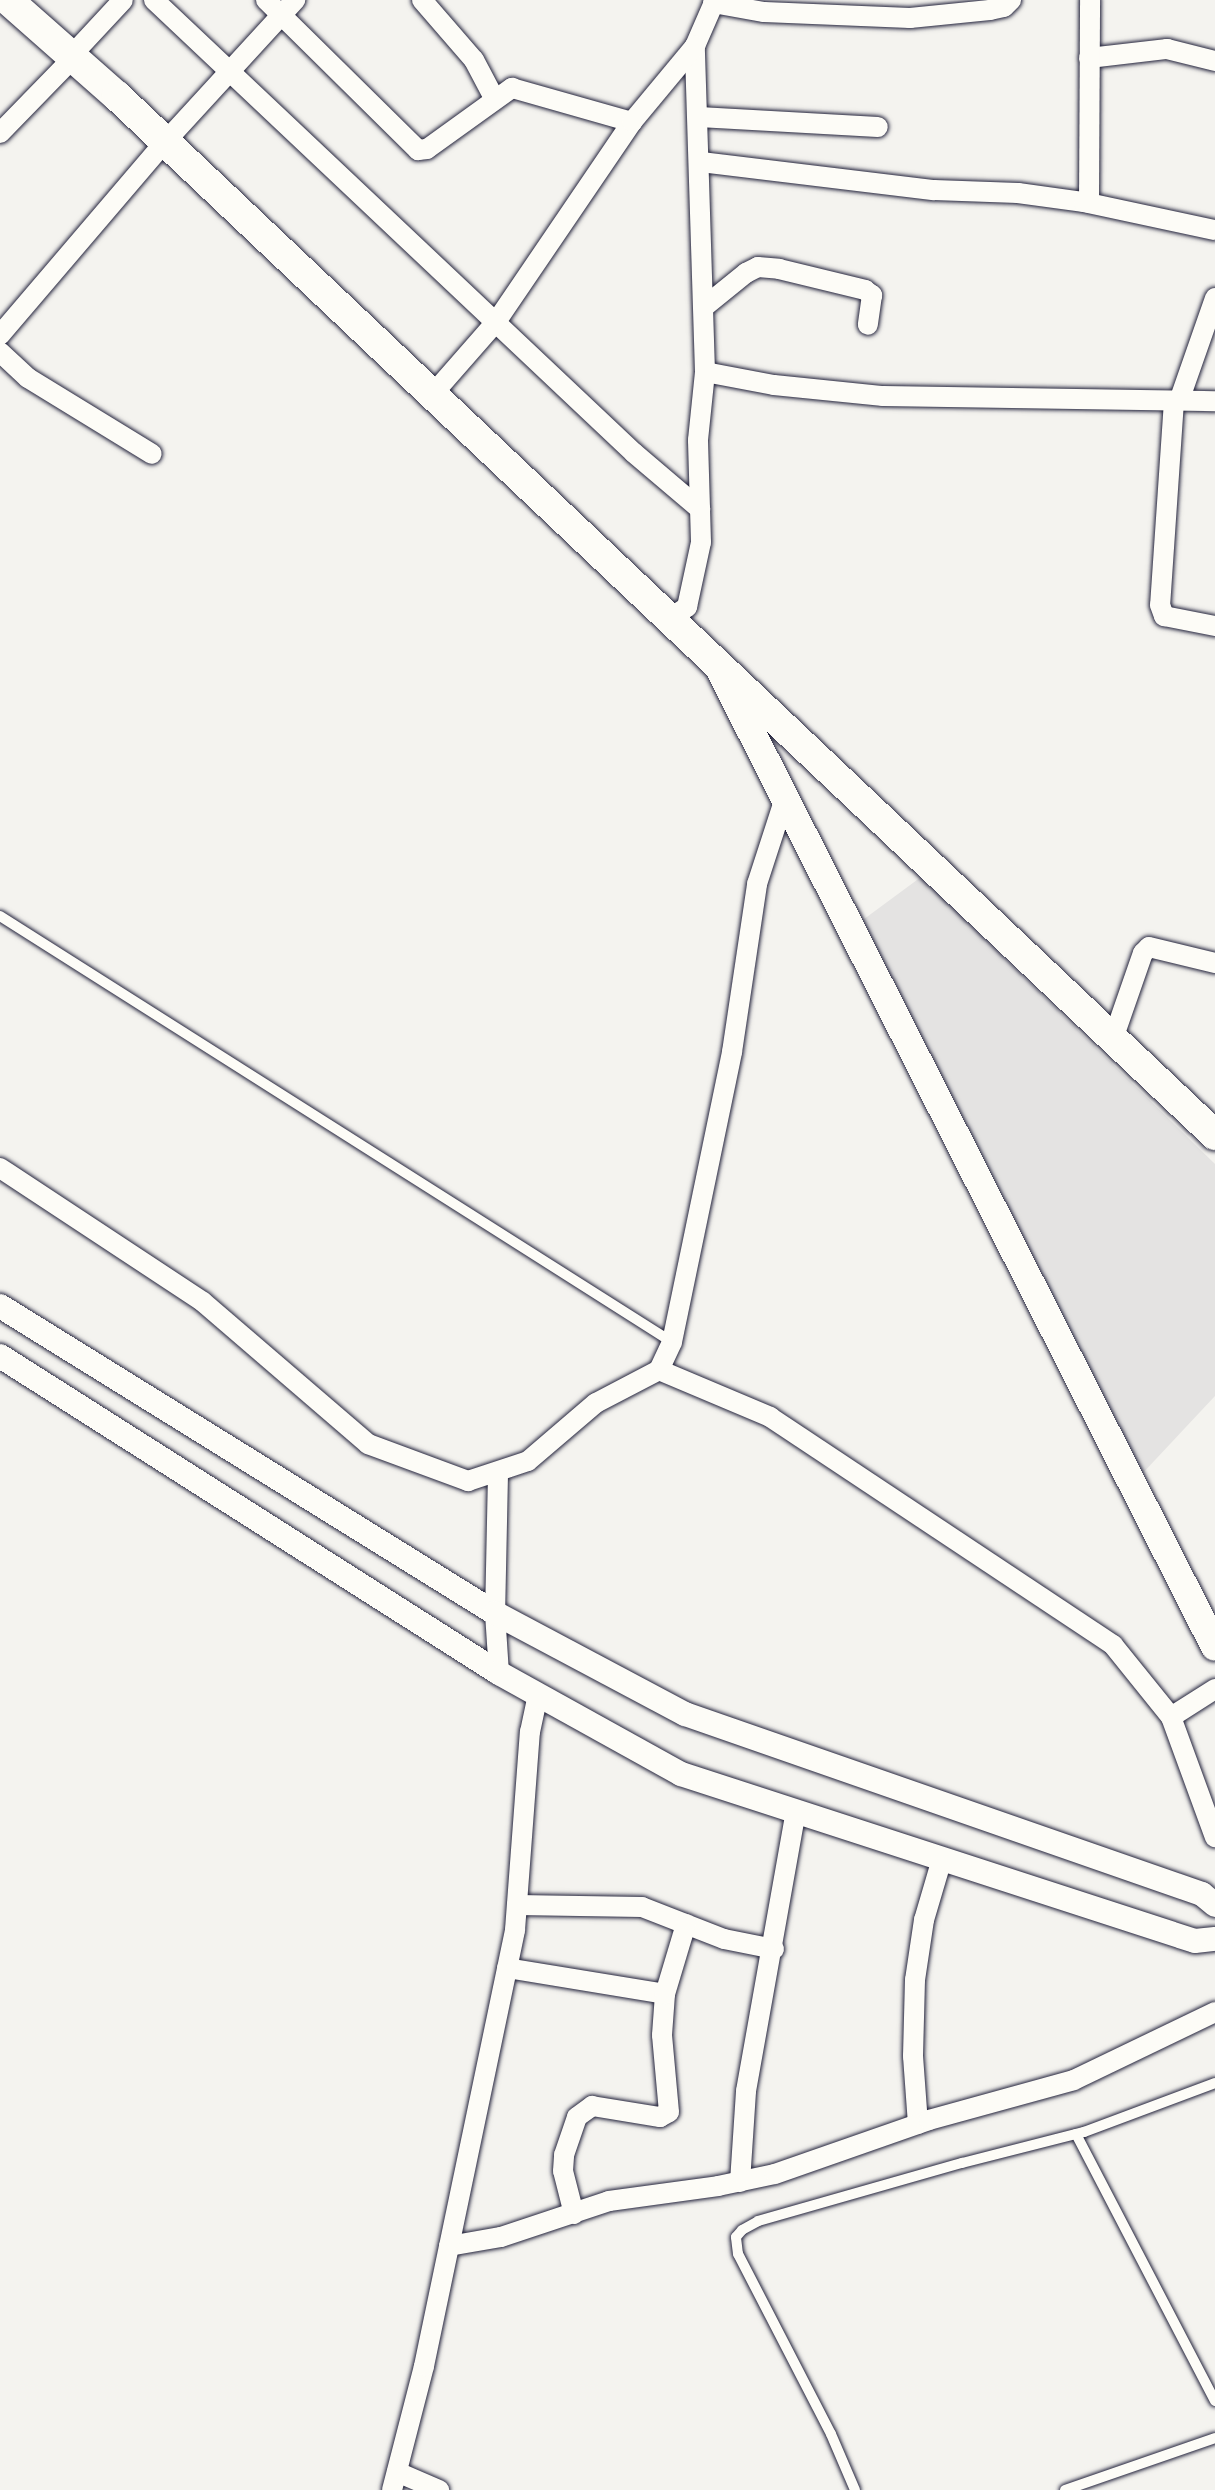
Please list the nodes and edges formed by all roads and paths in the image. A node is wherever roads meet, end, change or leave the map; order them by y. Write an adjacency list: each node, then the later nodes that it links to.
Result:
1 (8, 0): 10 (main road)
2 (123, 0): 10 (street)
3 (154, 0): 13 (street)
4 (422, 0): 14 (street)
5 (1011, 0): 7 (street)
6 (1090, 0): 11 (street)
7 (714, 2): 9 (street)
8 (281, 5): 13 (street); 14 (street)
9 (695, 46): 15 (street); 16 (street)
10 (72, 57): 18 (street); 19 (main road)
11 (1089, 58): 12 (street); 21 (street)
12 (1215, 61)
13 (229, 72): 19 (street); 25 (street)
14 (494, 98): 16 (street)
15 (699, 117): 17 (street); 20 (street)
16 (632, 122): 25 (street)
17 (878, 127)
18 (0, 133)
19 (165, 142): 27 (street); 30 (main road)
20 (701, 162): 21 (street); 24 (street)
21 (1089, 203): 22 (street)
22 (1215, 230)
23 (1215, 298): 31 (street)
24 (704, 307): 26 (street); 29 (street)
25 (496, 322): 30 (street); 34 (street)
26 (868, 325)
27 (0, 335)
28 (0, 352): 33 (street)
29 (705, 372): 31 (street); 34 (street)
30 (432, 395): 35 (main road)
31 (1176, 401): 32 (street); 36 (street)
32 (1215, 404)
33 (152, 454)
34 (700, 509): 35 (street)
35 (669, 619): 37 (main road)
36 (1215, 626)
37 (717, 664): 38 (main road); 41 (main road)
38 (784, 801): 45 (street); 50 (main road)
39 (0, 916): 45 (lane)
40 (1215, 963): 41 (street)
41 (1113, 1039): 42 (main road)
42 (1215, 1135)
43 (0, 1168): 48 (street)
44 (0, 1306): 49 (street)
45 (672, 1342): 47 (street)
46 (0, 1356): 51 (street)
47 (659, 1370): 48 (street); 54 (street)
48 (498, 1474): 49 (street)
49 (495, 1613): 51 (street); 59 (street)
50 (1215, 1647)
51 (499, 1673): 53 (street)
52 (1215, 1689): 54 (street)
53 (538, 1695): 55 (street); 58 (street)
54 (1171, 1717): 56 (street)
55 (796, 1811): 57 (street); 62 (street)
56 (1215, 1837)
57 (942, 1859): 61 (street); 67 (street)
58 (517, 1905): 60 (street); 63 (street)
59 (1215, 1905)
60 (686, 1924): 62 (street); 64 (street)
61 (1215, 1939)
62 (774, 1949): 69 (street)
63 (507, 1968): 64 (street); 71 (street)
64 (665, 1994): 70 (street)
65 (1215, 2012): 67 (street)
66 (1215, 2083): 68 (lane)
67 (918, 2124): 69 (street)
68 (1076, 2134): 72 (lane); 76 (lane)
69 (740, 2182): 70 (street)
70 (574, 2214): 71 (street)
71 (449, 2246): 74 (street)
72 (1215, 2401)
73 (1215, 2438): 77 (lane)
74 (404, 2483): 75 (street)
75 (439, 2490)
76 (855, 2490)
77 (1065, 2490)

